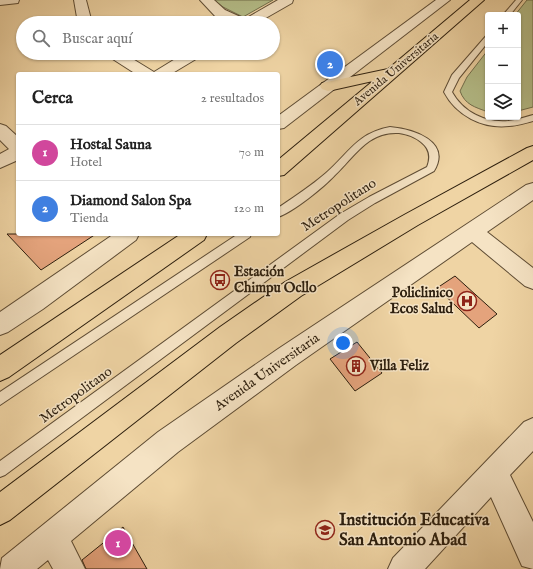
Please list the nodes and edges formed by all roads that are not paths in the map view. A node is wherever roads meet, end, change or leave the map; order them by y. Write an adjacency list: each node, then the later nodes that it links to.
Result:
1 (13, 0): 8 (street)
2 (80, 0): 10 (street)
3 (206, 0): 11 (street)
4 (287, 0): 12 (street)
5 (444, 0): 19 (street, Avenida Universitaria)
6 (478, 0): 18 (main road, Avenida Universitaria)
7 (519, 0): 9 (lane)
8 (0, 1)
9 (509, 12)
10 (83, 16)
11 (227, 16)
12 (259, 16)
13 (485, 41): 20 (lane)
14 (124, 60): 16 (street)
15 (184, 60): 17 (street)
16 (144, 72)
17 (163, 72)
18 (392, 72): 19 (main road); 27 (main road, Avenida Universitaria)
19 (328, 86): 21 (street, Avenida Universitaria)
20 (533, 118)
21 (280, 122)
22 (0, 130): 23 (street)
23 (16, 145)
24 (533, 152): 41 (main road)
25 (16, 153): 26 (street)
26 (0, 162)
27 (280, 168)
28 (533, 190): 30 (street, Avenida Universitaria)
29 (280, 211): 39 (lane, Metropolitano)
30 (472, 231): 34 (street); 42 (street, Avenida Universitaria)
31 (125, 236): 35 (street)
32 (194, 236): 36 (main road)
33 (243, 236): 37 (lane)
34 (533, 280)
35 (0, 325)
36 (0, 369)
37 (0, 399)
38 (533, 431): 40 (street)
39 (0, 470)
40 (494, 472): 43 (street); 46 (street)
41 (0, 510)
42 (53, 536): 44 (street, Avenida Universitaria); 45 (street)
43 (533, 555)
44 (13, 569)
45 (69, 569)
46 (404, 569)

